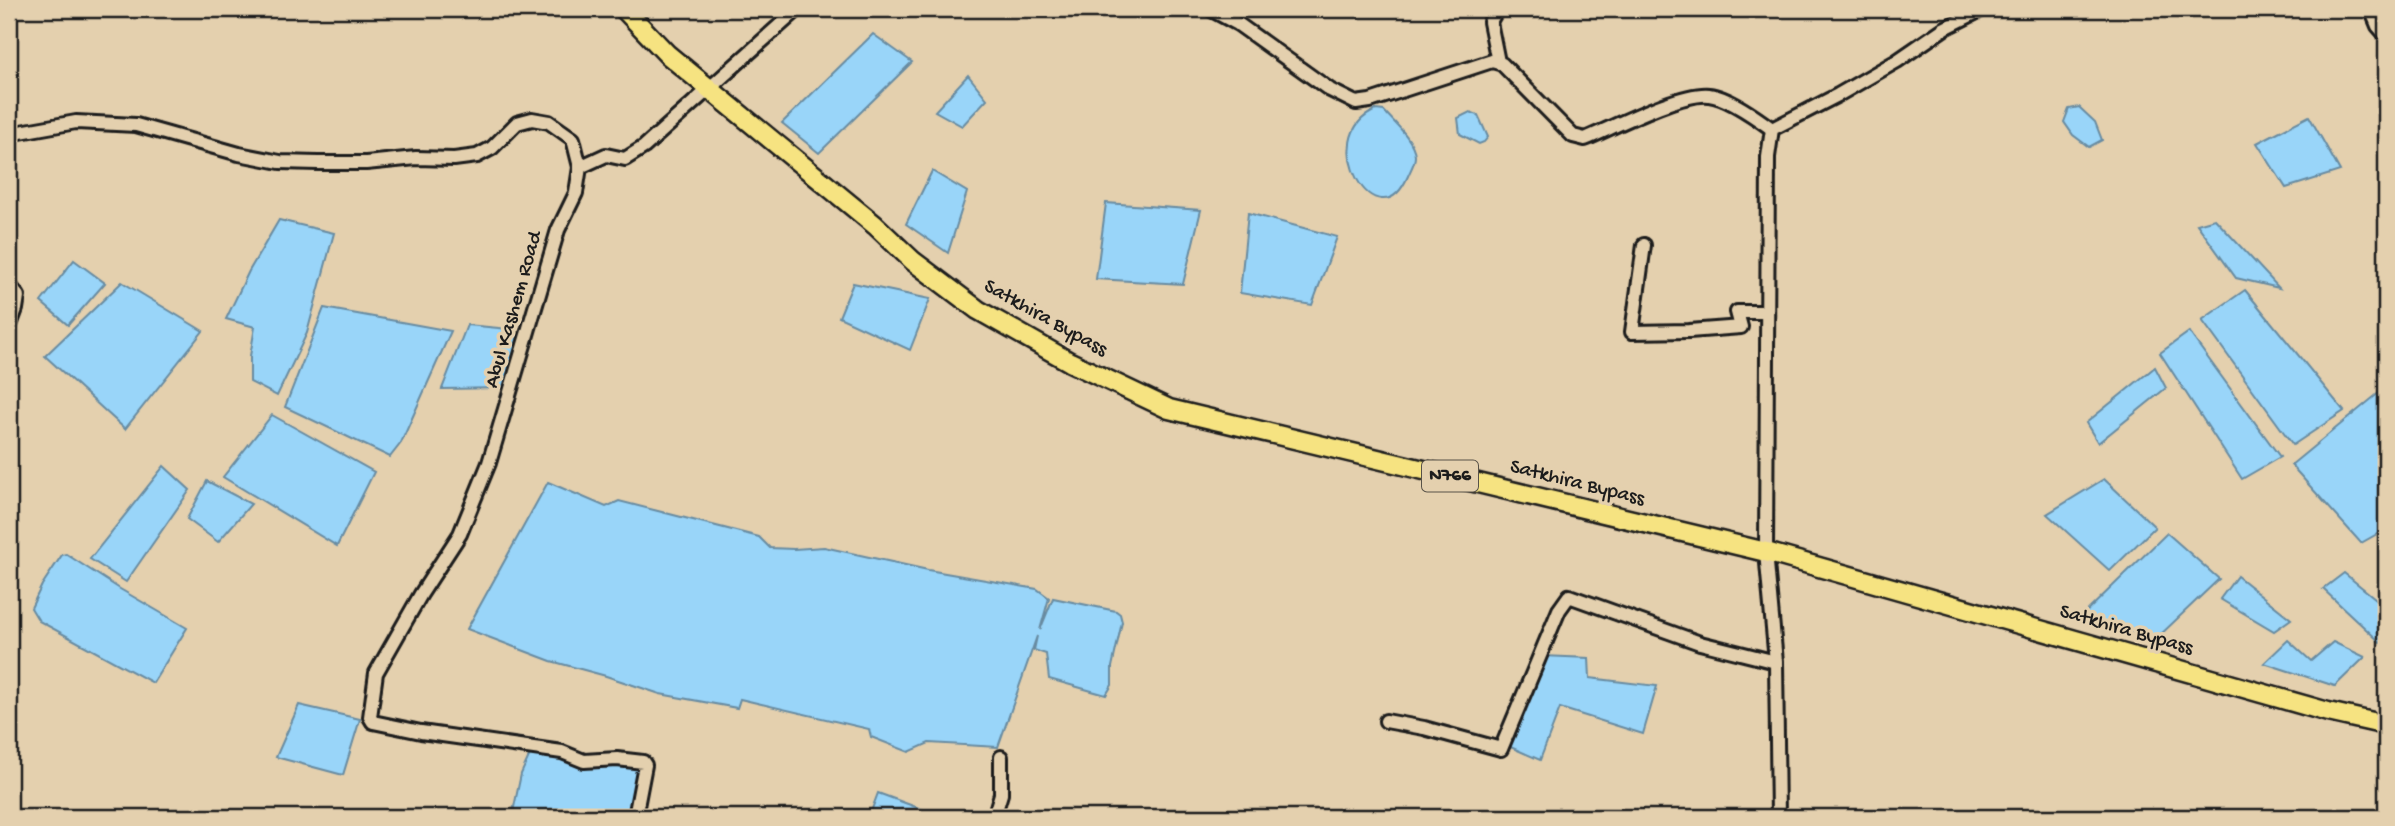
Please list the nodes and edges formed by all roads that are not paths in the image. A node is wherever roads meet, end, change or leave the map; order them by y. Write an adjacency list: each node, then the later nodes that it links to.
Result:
1 (624, 9): 9 (highway, Satkhira Bypass / N766)
2 (798, 9): 9 (street)
3 (1210, 9): 8 (street)
4 (1497, 9): 8 (street)
5 (1983, 9): 10 (street)
6 (2371, 9): 7 (street)
7 (2386, 35)
8 (1498, 62): 10 (street)
9 (710, 88): 12 (street); 17 (highway, Satkhira Bypass / N766)
10 (1772, 129): 15 (street)
11 (9, 134): 12 (street)
12 (580, 167): 22 (street, Abul Kashem Road)
13 (1644, 245): 15 (street)
14 (9, 285): 16 (street)
15 (1767, 312): 17 (street)
16 (9, 328)
17 (1766, 552): 18 (street); 20 (highway, Satkhira Bypass / N766)
18 (1776, 662): 19 (street); 24 (street)
19 (1387, 721)
20 (2386, 725)
21 (1001, 757): 23 (street)
22 (635, 817)
23 (994, 817)
24 (1778, 817)

